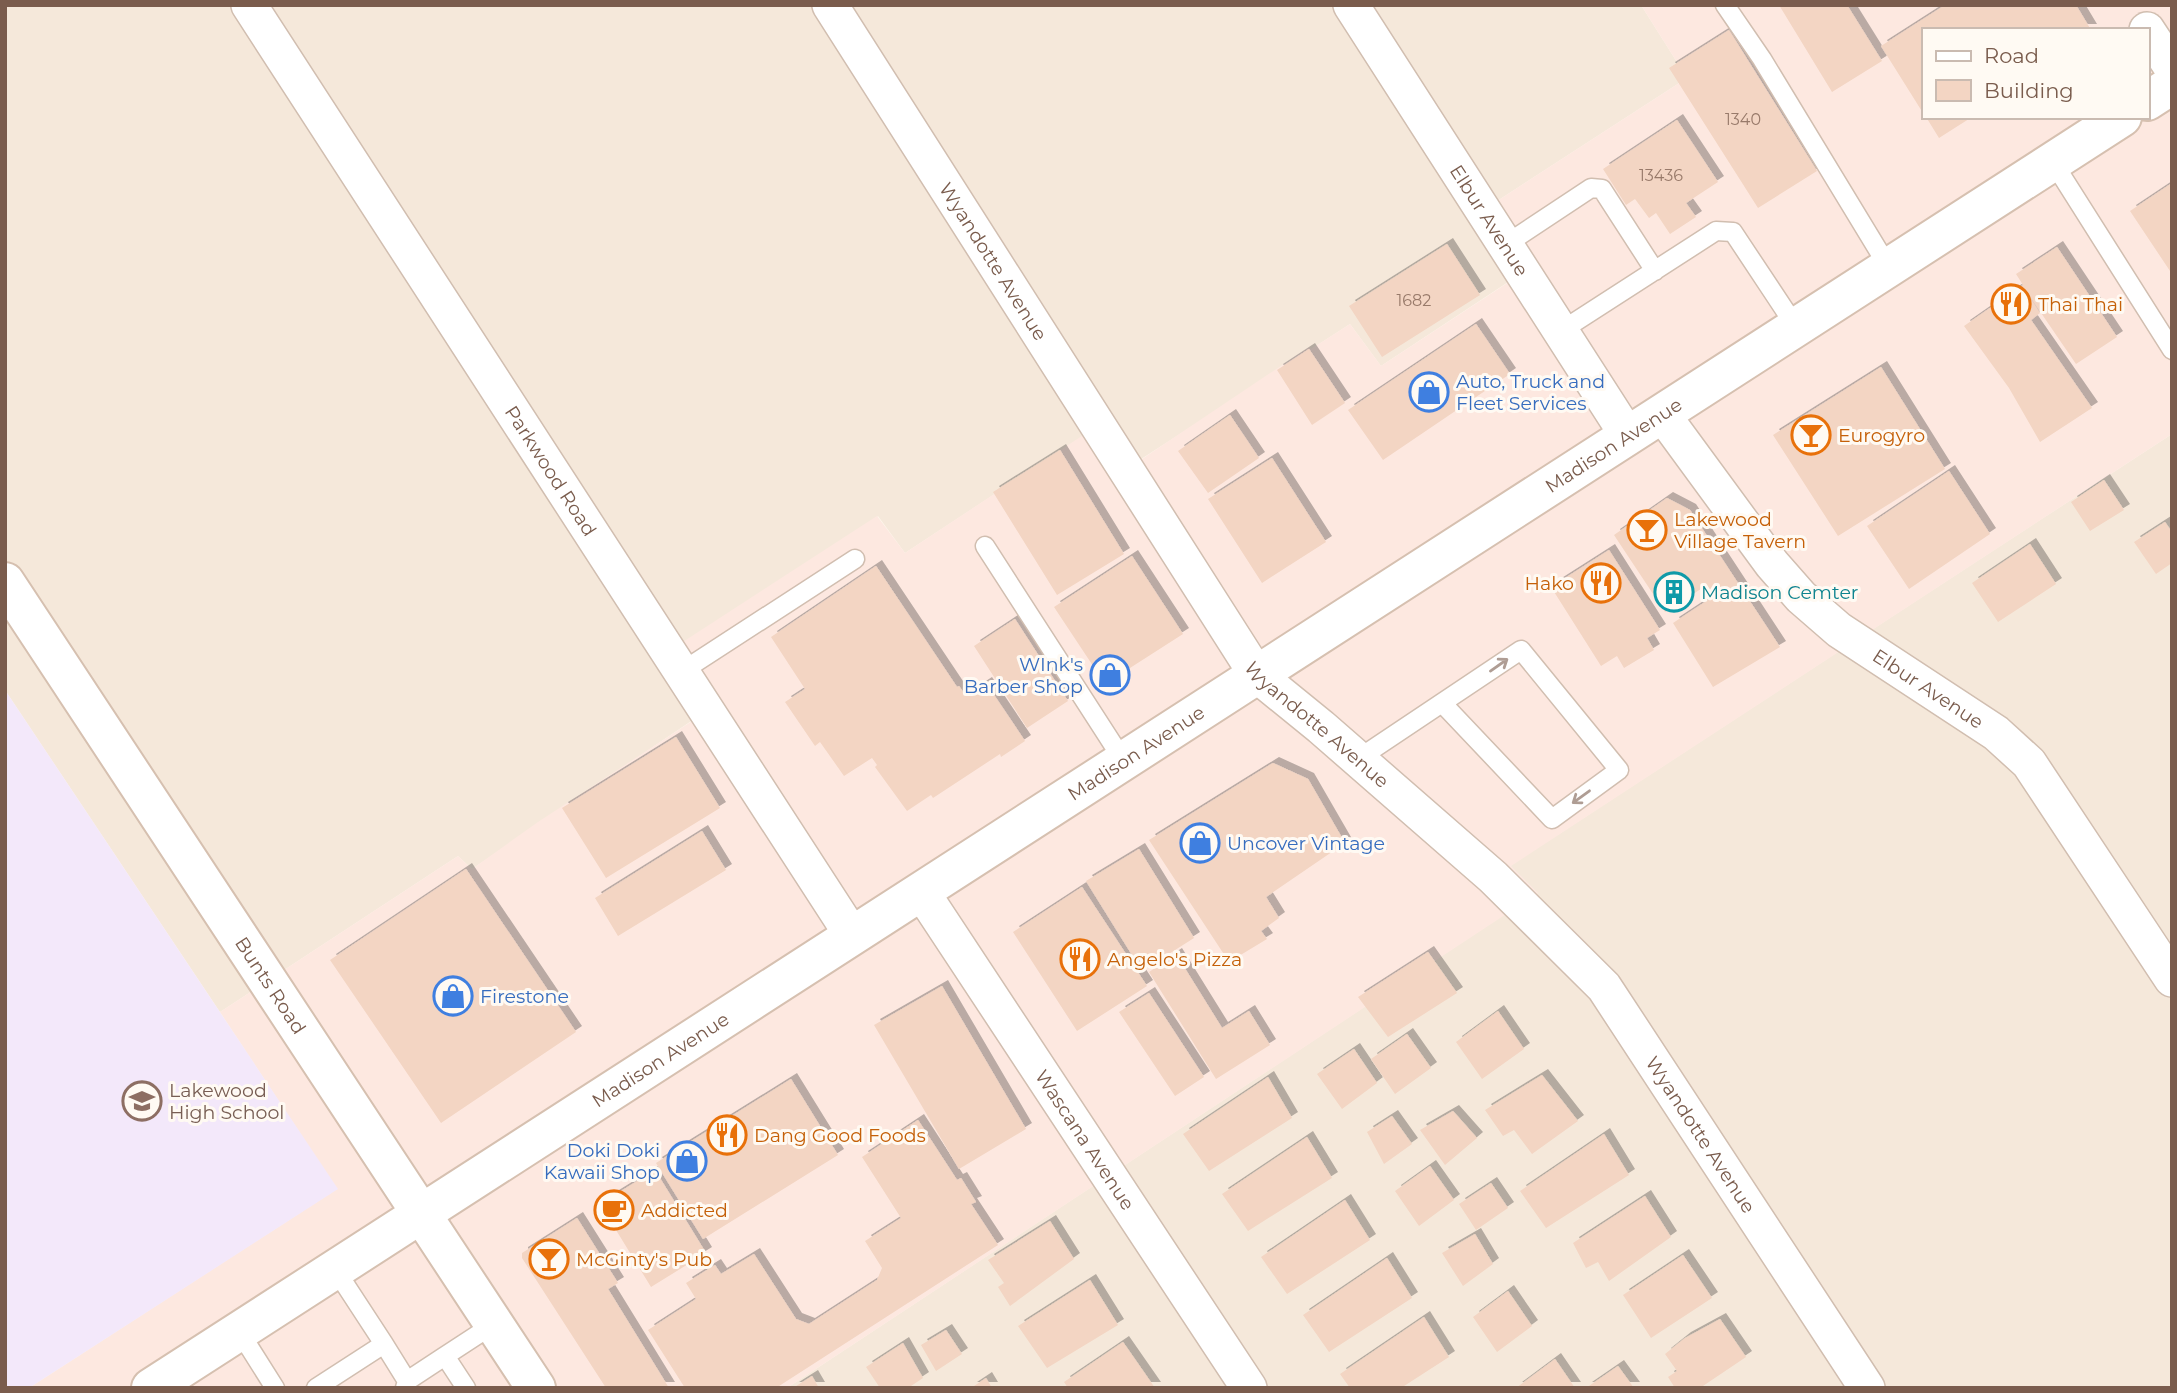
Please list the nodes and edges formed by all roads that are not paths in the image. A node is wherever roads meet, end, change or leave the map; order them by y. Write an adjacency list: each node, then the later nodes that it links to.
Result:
1 (249, 5): 24 (street, Parkwood Road)
2 (830, 5): 25 (street, Wyandotte Avenue)
3 (1351, 5): 13 (street, Elbur Avenue)
4 (1725, 5): 14 (lane)
5 (2131, 5): 6 (street)
6 (2146, 28)
7 (2149, 33): 8 (street)
8 (2172, 68)
9 (2172, 85): 10 (main road)
10 (2149, 100)
11 (2119, 119): 12 (main road, Madison Avenue)
12 (2053, 162): 14 (main road, Madison Avenue); 18 (lane)
13 (1505, 245): 15 (lane); 17 (street, Elbur Avenue)
14 (1889, 268): 16 (main road, Madison Avenue)
15 (1655, 271): 16 (lane); 17 (lane)
16 (1796, 327): 19 (main road, Madison Avenue)
17 (1561, 331): 20 (street, Elbur Avenue)
18 (2172, 350)
19 (1662, 414): 20 (main road, Madison Avenue); 31 (street, Elbur Avenue)
20 (1628, 436): 25 (main road, Madison Avenue)
21 (985, 546): 28 (lane)
22 (855, 559): 24 (lane)
23 (5, 582): 32 (main road, Bunts Road)
24 (681, 672): 30 (street, Parkwood Road)
25 (1258, 675): 27 (street, Wyandotte Avenue); 28 (main road, Madison Avenue)
26 (1443, 704): 26 (lane, one-way to 26); 27 (lane)
27 (1358, 760): 45 (street, Wyandotte Avenue)
28 (1123, 761): 29 (main road, Madison Avenue)
29 (921, 891): 30 (main road, Madison Avenue); 44 (street, Wascana Avenue)
30 (852, 935): 32 (main road, Madison Avenue)
31 (2172, 979)
32 (421, 1213): 33 (main road, Madison Avenue); 34 (main road, Bunts Road)
33 (335, 1269): 35 (main road, Madison Avenue); 36 (lane)
34 (494, 1324): 37 (lane); 43 (main road, Bunts Road)
35 (239, 1331): 39 (main road, Madison Avenue); 40 (lane)
36 (384, 1344): 38 (lane); 41 (lane)
37 (445, 1356): 38 (lane); 42 (lane)
38 (406, 1384)
39 (151, 1388)
40 (275, 1388)
41 (316, 1388)
42 (466, 1388)
43 (536, 1388)
44 (1249, 1388)
45 (1867, 1388)

